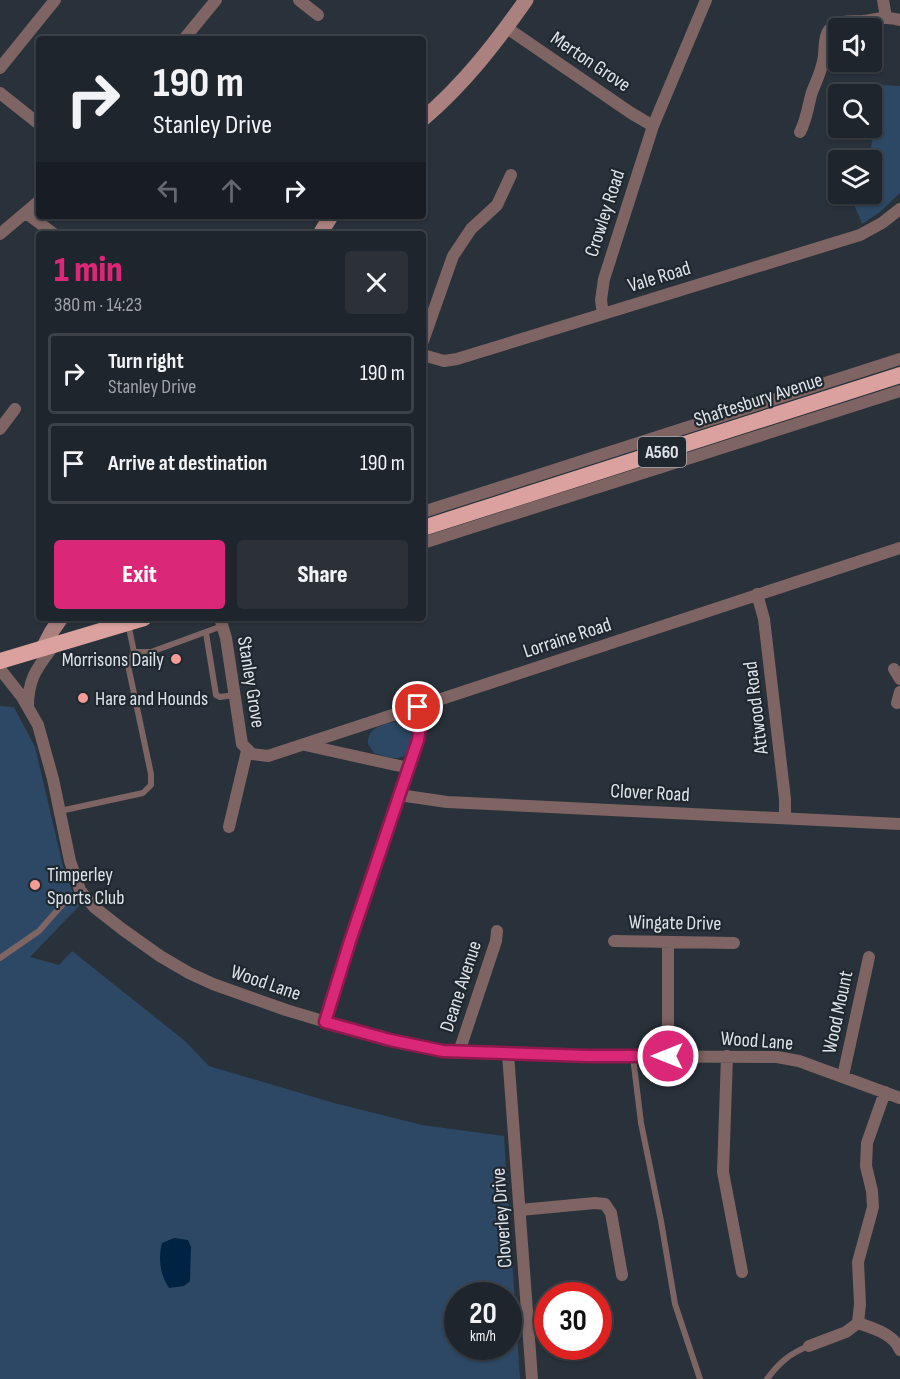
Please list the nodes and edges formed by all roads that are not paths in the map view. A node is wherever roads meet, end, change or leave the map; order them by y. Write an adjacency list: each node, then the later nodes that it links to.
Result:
1 (55, 0): 12 (street)
2 (216, 0): 11 (street)
3 (299, 0): 7 (street)
4 (526, 0): 10 (main road)
5 (706, 0): 16 (street, Crowley Road)
6 (884, 0): 8 (street)
7 (318, 15)
8 (886, 17): 9 (street); 17 (street)
9 (900, 20)
10 (507, 28): 14 (main road); 16 (street, Merton Grove)
11 (186, 36)
12 (0, 68)
13 (0, 93): 15 (street)
14 (426, 116)
15 (36, 122)
16 (653, 126): 24 (street, Crowley Road)
17 (800, 133)
18 (511, 175): 25 (street)
19 (36, 204): 21 (street)
20 (900, 208): 24 (street, Vale Road)
21 (26, 213): 22 (street); 23 (street)
22 (50, 231)
23 (0, 234)
24 (603, 314): 26 (street, Vale Road)
25 (426, 332)
26 (426, 356)
27 (900, 359): 32 (street, Shaftesbury Avenue)
28 (900, 375): 33 (highway, Shaftesbury Avenue / A560)
29 (900, 391): 34 (street, Shaftesbury Avenue)
30 (9, 411): 31 (street)
31 (0, 429)
32 (426, 511)
33 (426, 527)
34 (426, 542)
35 (900, 548): 36 (street, Lorraine Road)
36 (757, 594): 47 (street, Lorraine Road); 54 (street, Attwood Road)
37 (59, 621): 42 (main road)
38 (130, 621): 42 (highway)
39 (133, 621): 43 (lane)
40 (222, 622): 41 (lane); 46 (street, Stanley Grove)
41 (206, 633): 43 (lane); 46 (lane)
42 (49, 646): 44 (highway); 48 (street)
43 (134, 652): 53 (lane)
44 (0, 661)
45 (0, 669): 48 (street, Wood Lane)
46 (234, 695): 50 (street, Stanley Grove)
47 (418, 707): 49 (street, Lorraine Road); 51 (street)
48 (28, 708): 53 (street, Wood Lane)
49 (304, 744): 50 (street, Lorraine Road); 51 (street)
50 (247, 751): 56 (street)
51 (409, 768): 52 (street)
52 (399, 795): 54 (street, Clover Road); 64 (street)
53 (59, 811): 57 (street, Wood Lane)
54 (785, 819): 55 (street, Clover Road)
55 (900, 824)
56 (229, 827)
57 (81, 891): 63 (lane); 64 (street, Wood Lane)
58 (497, 931): 65 (street, Deane Avenue)
59 (614, 941): 60 (street, Wingate Drive)
60 (668, 943): 61 (street, Wingate Drive); 67 (street)
61 (734, 943)
62 (869, 957): 70 (street, Wood Mount)
63 (0, 958)
64 (325, 1022): 65 (street, Wood Lane)
65 (459, 1052): 66 (street, Wood Lane)
66 (508, 1054): 69 (street, Wood Lane); 73 (street, Cloverley Drive)
67 (668, 1056): 68 (street, Wood Lane); 69 (street, Wood Lane)
68 (727, 1056): 70 (street, Wood Lane); 74 (street)
69 (633, 1057): 80 (lane)
70 (843, 1076): 71 (street, Wood Lane)
71 (885, 1092): 72 (street, Wood Lane); 76 (street)
72 (900, 1098)
73 (520, 1210): 75 (street); 79 (street, Cloverley Drive)
74 (744, 1272)
75 (622, 1275)
76 (858, 1323): 77 (street); 78 (street)
77 (809, 1346): 81 (lane)
78 (900, 1350)
79 (532, 1379)
80 (700, 1379)
81 (767, 1379)

